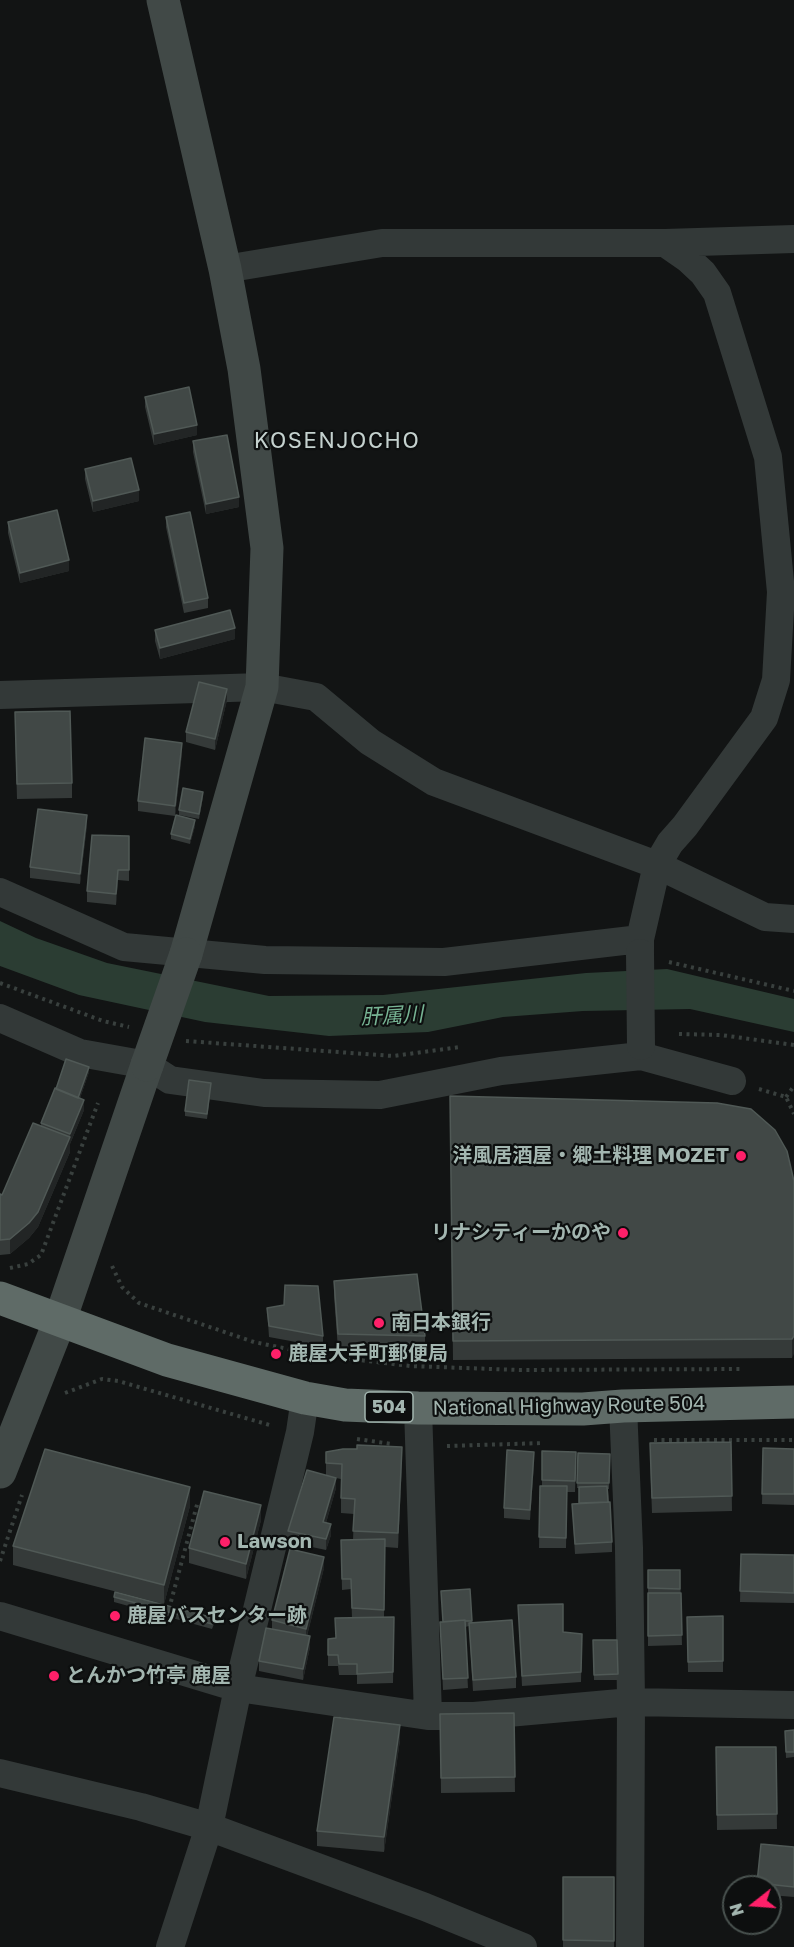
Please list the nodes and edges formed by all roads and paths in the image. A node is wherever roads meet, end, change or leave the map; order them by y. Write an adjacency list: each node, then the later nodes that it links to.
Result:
1 (163, 0): 4 (street)
2 (794, 239): 3 (street)
3 (665, 243): 4 (street); 7 (street)
4 (225, 269): 5 (street)
5 (262, 687): 6 (street); 7 (street); 11 (street)
6 (0, 695)
7 (657, 865): 9 (street); 10 (street)
8 (0, 892): 11 (street)
9 (794, 919)
10 (640, 946): 11 (street); 20 (street, bridge)
11 (186, 954): 22 (street, bridge)
12 (0, 983): 14 (path)
13 (0, 1018): 21 (street)
14 (122, 1026): 15 (path); 21 (path)
15 (132, 1028)
16 (675, 1034): 18 (path)
17 (183, 1040): 19 (path)
18 (794, 1045)
19 (460, 1047)
20 (641, 1051): 22 (street); 23 (street)
21 (111, 1059): 22 (street); 28 (path)
22 (147, 1065): 29 (street)
23 (732, 1081): 25 (path)
24 (794, 1086): 25 (path)
25 (786, 1097): 26 (path)
26 (794, 1114)
27 (112, 1264): 30 (path)
28 (3, 1283): 29 (highway, National Highway Route 504 / 504)
29 (60, 1320): 32 (highway, National Highway Route 504 / 504); 41 (street)
30 (746, 1369)
31 (61, 1397): 36 (path)
32 (305, 1398): 35 (highway, National Highway Route 504 / 504); 36 (street)
33 (794, 1402): 34 (highway, National Highway Route 504 / 504)
34 (623, 1406): 35 (highway, National Highway Route 504 / 504); 37 (street)
35 (418, 1408): 40 (street)
36 (300, 1432): 46 (street)
37 (624, 1440): 38 (path); 47 (street)
38 (794, 1440)
39 (556, 1442): 40 (path)
40 (418, 1448): 49 (street)
41 (11, 1483): 43 (path)
42 (198, 1501): 44 (path)
43 (0, 1561)
44 (169, 1609)
45 (0, 1616): 46 (street)
46 (238, 1688): 49 (street); 51 (street)
47 (631, 1702): 48 (street); 49 (street); 54 (street)
48 (794, 1705)
49 (428, 1716)
50 (0, 1773): 51 (street)
51 (209, 1827): 52 (street); 53 (street)
52 (170, 1947)
53 (523, 1947)
54 (630, 1947)

